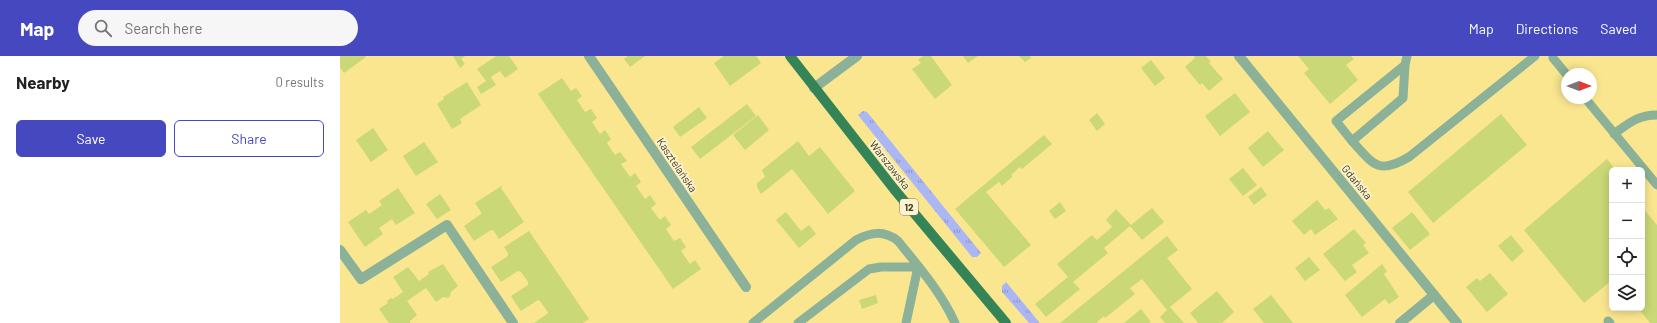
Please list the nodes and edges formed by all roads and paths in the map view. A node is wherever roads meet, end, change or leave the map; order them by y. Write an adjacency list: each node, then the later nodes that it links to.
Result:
1 (589, 56): 17 (street, Kasztelańska)
2 (790, 56): 9 (main road, Warszawska / 12)
3 (857, 56): 9 (street)
4 (1239, 56): 18 (street, Gdańska)
5 (1535, 56): 6 (lane); 13 (lane)
6 (1553, 57): 8 (lane)
7 (1406, 60): 13 (lane); 13 (lane)
8 (1561, 68)
9 (814, 88): 24 (main road, Warszawska / 12)
10 (1590, 104): 12 (lane)
11 (1657, 115): 12 (lane)
12 (1614, 134): 14 (lane)
13 (1352, 141)
14 (1657, 185)
15 (340, 250): 19 (street)
16 (918, 266): 20 (lane); 21 (lane); 22 (lane); 23 (lane)
17 (746, 287)
18 (1434, 295): 25 (street); 26 (street, Gdańska)
19 (513, 323)
20 (753, 323)
21 (798, 323)
22 (906, 323)
23 (955, 323)
24 (1006, 323)
25 (1400, 323)
26 (1457, 323)

